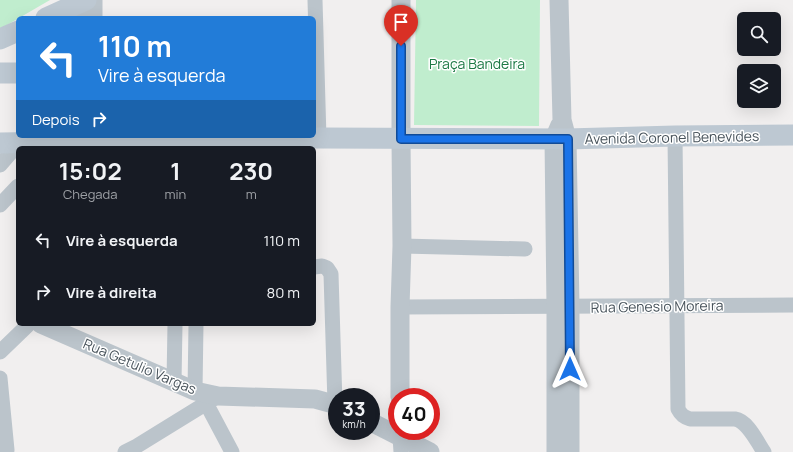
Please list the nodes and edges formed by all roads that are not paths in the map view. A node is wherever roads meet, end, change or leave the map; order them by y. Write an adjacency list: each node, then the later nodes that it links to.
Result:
1 (315, 0): 7 (street)
2 (401, 0): 18 (street)
3 (559, 0): 13 (street)
4 (84, 4): 5 (main road); 6 (street)
5 (51, 16)
6 (93, 16)
7 (315, 16)
8 (16, 32): 10 (main road)
9 (316, 34): 16 (street)
10 (0, 39)
11 (0, 73): 12 (main road)
12 (16, 73)
13 (561, 133): 15 (main road, Avenida Coronel Benevides); 18 (main road, Avenida Coronel Benevides); 30 (street)
14 (793, 135): 15 (main road, Avenida Coronel Benevides)
15 (675, 136): 28 (street)
16 (319, 138): 17 (main road, Avenida Coronel Benevides); 18 (main road, Avenida Coronel Benevides)
17 (89, 139): 20 (main road, Avenida Coronel Benevides)
18 (401, 139): 24 (street)
19 (20, 141): 20 (main road, Avenida Coronel Benevides); 21 (street)
20 (52, 145)
21 (0, 165)
22 (16, 189): 23 (street)
23 (0, 205)
24 (402, 246): 25 (street); 29 (street)
25 (525, 249)
26 (316, 267): 38 (street)
27 (793, 305): 28 (street, Rua Genesio Moreira)
28 (677, 306): 30 (street, Rua Genesio Moreira); 48 (street)
29 (400, 307): 30 (street, Rua Genesio Moreira); 39 (street)
30 (563, 307): 44 (street)
31 (27, 326): 35 (street)
32 (46, 326): 37 (street, Rua Getulio Vargas)
33 (175, 326): 37 (street)
34 (196, 326): 40 (street)
35 (0, 352)
36 (0, 378): 43 (street)
37 (174, 382): 40 (street, Rua Getulio Vargas)
38 (335, 388)
39 (400, 388)
40 (207, 397): 41 (street, Rua Getulio Vargas); 45 (street); 46 (street)
41 (328, 402)
42 (400, 440): 47 (street)
43 (5, 449)
44 (568, 450)
45 (125, 452)
46 (232, 452)
47 (430, 452)
48 (764, 452)

